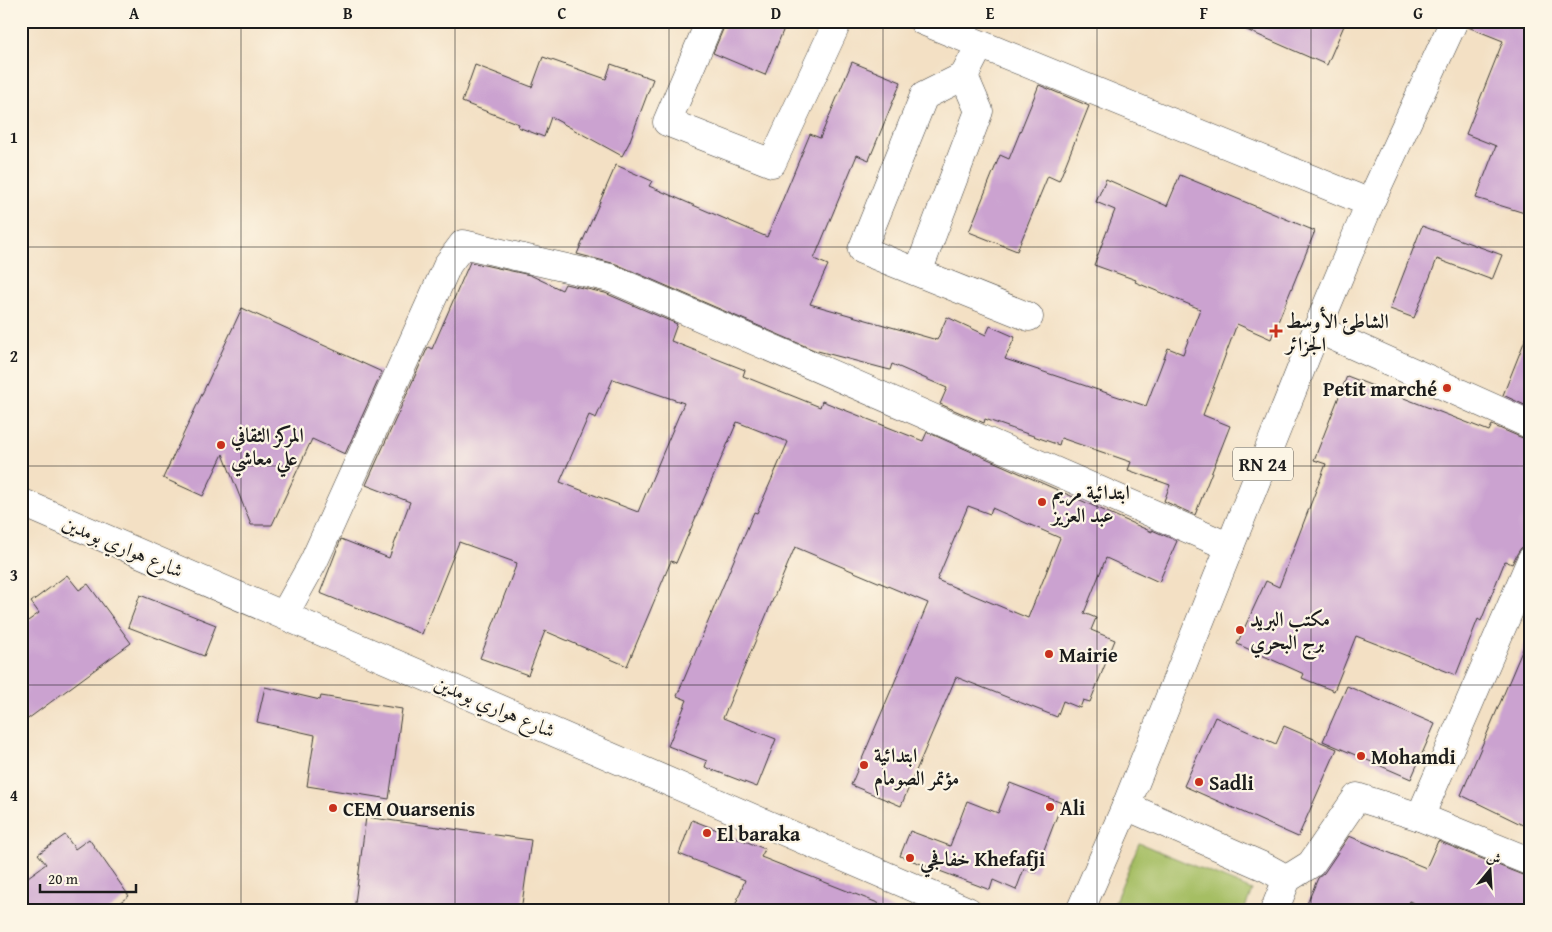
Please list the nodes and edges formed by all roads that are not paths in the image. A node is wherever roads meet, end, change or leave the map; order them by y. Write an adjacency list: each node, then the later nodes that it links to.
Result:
1 (710, 21): 2 (street)
2 (838, 21)
3 (923, 21): 5 (street)
4 (1454, 21): 7 (street, RN 24)
5 (980, 45): 6 (street); 7 (street)
6 (964, 76): 8 (street); 8 (street)
7 (1370, 203): 10 (street, RN 24)
8 (918, 272): 9 (street)
9 (1029, 317)
10 (1317, 328): 11 (street); 13 (street, RN 24)
11 (1531, 425)
12 (21, 502): 15 (street, شارع هواري بومدين)
13 (1230, 547): 15 (street); 16 (street, RN 24)
14 (1531, 560): 17 (street)
15 (284, 615): 20 (street, شارع هواري بومدين)
16 (1126, 806): 19 (street); 22 (street, RN 24)
17 (1420, 817): 18 (street); 19 (street)
18 (1531, 862)
19 (1287, 879): 23 (street)
20 (925, 902): 21 (street, شارع هواري بومدين)
21 (968, 911)
22 (1080, 911)
23 (1274, 911)

